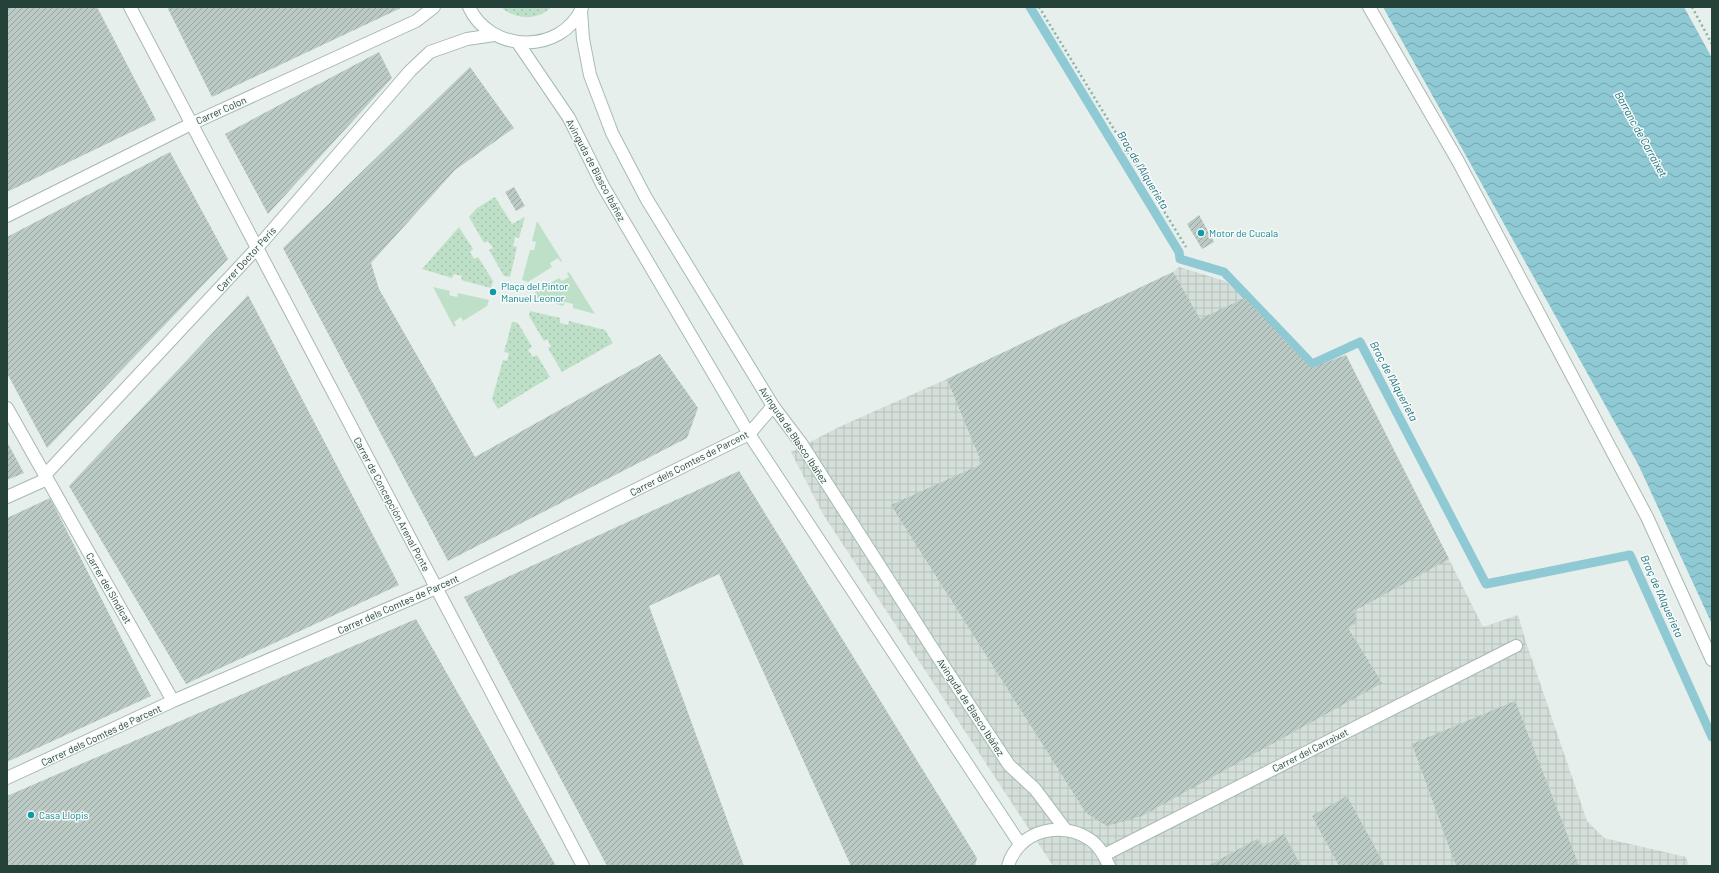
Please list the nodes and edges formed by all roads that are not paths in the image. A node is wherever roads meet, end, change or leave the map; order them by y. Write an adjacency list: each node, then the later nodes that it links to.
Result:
1 (130, 7): 8 (street, Carrer de Concepción Arenal Ponte)
2 (434, 7): 8 (street, Carrer Colon)
3 (469, 7): 6 (street)
4 (1369, 7): 18 (street)
5 (582, 9): 7 (street); 11 (street, Avinguda de Blasco Ibáñez)
6 (494, 35): 7 (street); 10 (street, Carrer Doctor Peris)
7 (518, 43): 13 (street, Avinguda de Blasco Ibáñez)
8 (191, 124): 9 (street, Carrer Colon); 10 (street, Carrer de Concepción Arenal Ponte)
9 (7, 216)
10 (257, 248): 14 (street, Carrer Doctor Peris); 16 (street, Carrer de Concepción Arenal Ponte)
11 (773, 406): 13 (street, Carrer dels Comtes de Parcent); 21 (street, Avinguda de Blasco Ibáñez)
12 (7, 408): 14 (street, Carrer del Sindicat)
13 (749, 434): 16 (street, Carrer dels Comtes de Parcent); 22 (street, Avinguda de Blasco Ibáñez)
14 (45, 475): 15 (street, Carrer Doctor Peris); 19 (street, Carrer del Sindicat)
15 (7, 497)
16 (436, 588): 19 (street, Carrer dels Comtes de Parcent); 24 (street, Carrer de Concepción Arenal Ponte)
17 (1516, 646): 23 (street, Carrer del Carraixet)
18 (1712, 660)
19 (174, 701): 20 (street, Carrer dels Comtes de Parcent)
20 (7, 778)
21 (1065, 829): 22 (street); 23 (street)
22 (1020, 844): 25 (street)
23 (1107, 860)
24 (583, 866)
25 (1008, 866)

